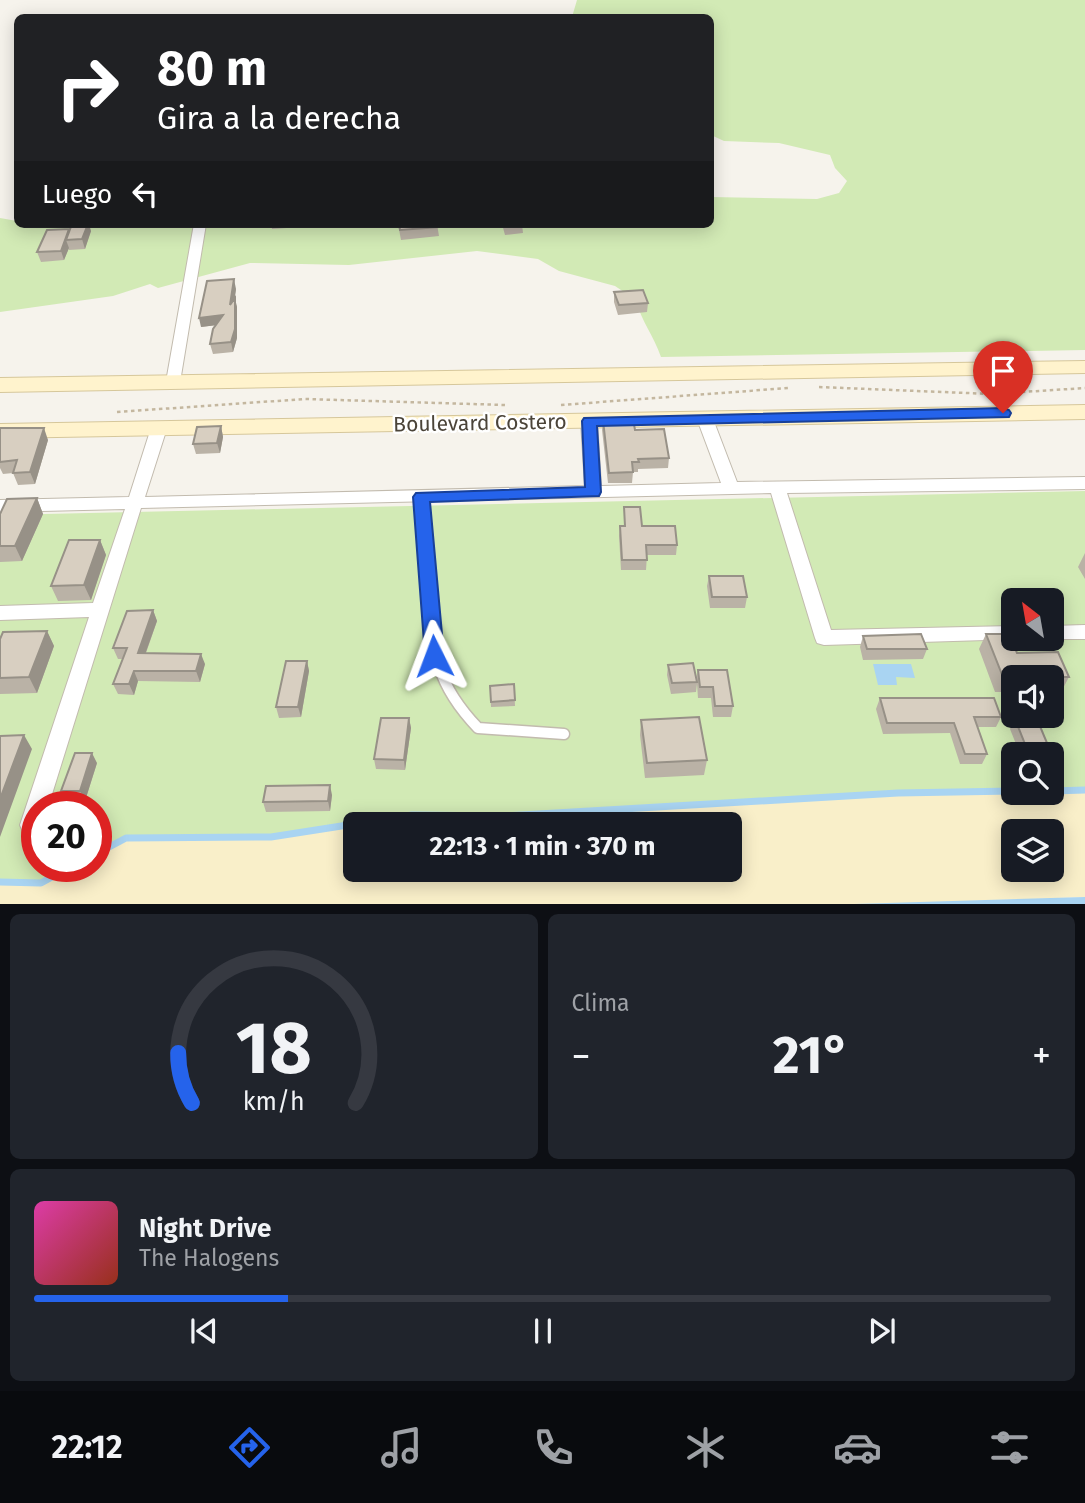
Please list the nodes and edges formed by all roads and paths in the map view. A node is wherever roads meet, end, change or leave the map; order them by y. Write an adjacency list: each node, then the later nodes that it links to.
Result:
1 (199, 228): 3 (street)
2 (1085, 367): 3 (main road)
3 (173, 382): 4 (main road)
4 (0, 384)
5 (819, 387): 7 (path)
6 (793, 388): 8 (path)
7 (1085, 388)
8 (552, 405)
9 (513, 406): 10 (path)
10 (116, 412)
11 (1085, 412): 12 (main road, Boulevard Costero)
12 (705, 419): 13 (main road, Boulevard Costero); 18 (street)
13 (589, 421): 14 (main road, Boulevard Costero); 19 (street)
14 (159, 428): 15 (main road, Boulevard Costero); 21 (street)
15 (0, 431)
16 (1085, 483): 17 (street)
17 (777, 487): 18 (street); 27 (street)
18 (731, 488): 19 (street)
19 (593, 492): 20 (street)
20 (421, 497): 21 (street); 28 (lane)
21 (135, 505): 22 (street); 23 (street)
22 (0, 506)
23 (99, 610): 24 (street); 29 (street)
24 (0, 613)
25 (1064, 632): 26 (street)
26 (1085, 632)
27 (1001, 634)
28 (564, 734)
29 (42, 791)

